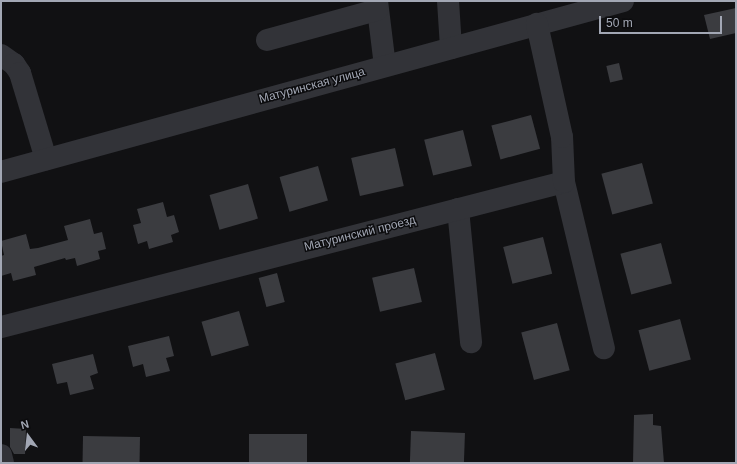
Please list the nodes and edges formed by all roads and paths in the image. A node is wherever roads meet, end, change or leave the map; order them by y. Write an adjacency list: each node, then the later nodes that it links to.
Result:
1 (448, 1): 6 (street)
2 (623, 1): 4 (street, Матуринская улица)
3 (377, 6): 5 (street); 8 (street)
4 (537, 24): 6 (street, Матуринская улица); 11 (street)
5 (267, 40)
6 (452, 48): 8 (street, Матуринская улица)
7 (1, 55): 9 (street)
8 (385, 66): 9 (street, Матуринская улица)
9 (46, 159): 10 (street, Матуринская улица)
10 (1, 172)
11 (564, 182): 12 (street, Матуринский проезд); 15 (street)
12 (458, 209): 13 (street, Матуринский проезд); 14 (street)
13 (1, 326)
14 (471, 342)
15 (604, 348)
16 (1, 455): 17 (street)
17 (3, 463)

